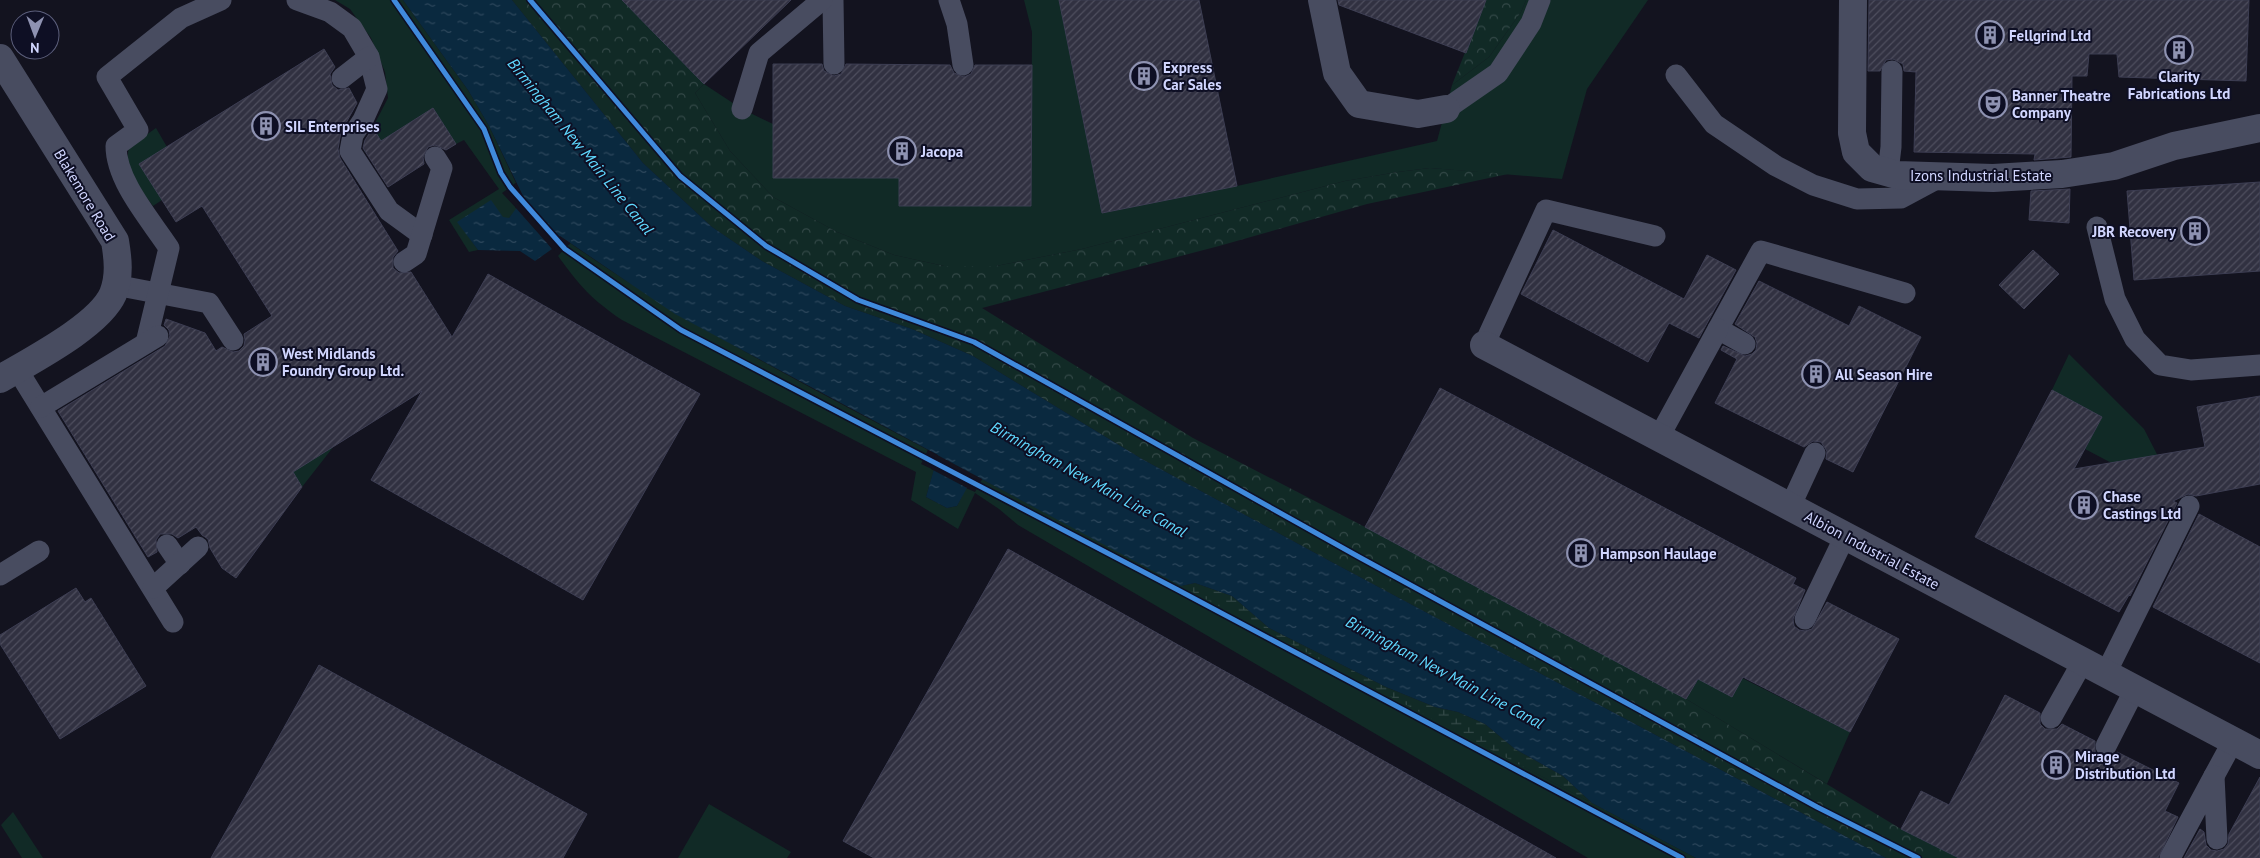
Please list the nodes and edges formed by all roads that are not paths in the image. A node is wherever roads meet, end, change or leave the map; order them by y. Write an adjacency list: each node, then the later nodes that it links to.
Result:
1 (221, 0): 28 (lane)
2 (297, 0): 9 (lane)
3 (822, 0): 16 (lane)
4 (833, 0): 11 (lane)
5 (949, 0): 12 (lane)
6 (1322, 0): 17 (street)
7 (1540, 0): 17 (lane)
8 (1852, 0): 20 (street, Izons Industrial Estate)
9 (369, 57): 15 (lane); 23 (lane)
10 (0, 58): 26 (street, Blakemore Road)
11 (834, 64)
12 (962, 64)
13 (1892, 71): 20 (lane)
14 (1676, 75): 21 (lane)
15 (342, 78)
16 (742, 109)
17 (1446, 109)
18 (2260, 128): 21 (street, Izons Industrial Estate)
19 (435, 157): 23 (lane)
20 (1888, 172): 21 (street, Izons Industrial Estate)
21 (1942, 176)
22 (2097, 227): 33 (lane)
23 (422, 235): 25 (lane)
24 (1655, 236): 32 (lane)
25 (404, 262)
26 (115, 284): 28 (lane); 34 (street, Blakemore Road)
27 (1905, 293): 29 (lane)
28 (158, 294): 30 (lane); 35 (lane)
29 (1718, 330): 31 (lane); 36 (lane)
30 (233, 340)
31 (1745, 344)
32 (1484, 345): 36 (street, Albion Industrial Estate)
33 (2260, 365)
34 (8, 374): 35 (lane)
35 (41, 407): 46 (lane)
36 (1659, 437): 39 (street, Albion Industrial Estate)
37 (1816, 453): 39 (lane)
38 (2189, 506): 49 (lane)
39 (1790, 507): 40 (street, Albion Industrial Estate)
40 (1845, 536): 47 (lane); 49 (street, Albion Industrial Estate)
41 (168, 545): 44 (lane)
42 (198, 547): 44 (lane)
43 (38, 551): 45 (lane)
44 (180, 564): 46 (lane)
45 (0, 575)
46 (153, 588): 48 (lane)
47 (1805, 619)
48 (173, 622)
49 (2094, 667): 50 (street, Albion Industrial Estate); 51 (lane)
50 (2135, 690): 52 (street, Albion Industrial Estate); 53 (lane)
51 (2051, 718)
52 (2234, 741): 54 (street, Albion Industrial Estate); 55 (lane)
53 (2106, 746)
54 (2260, 755)
55 (2214, 776): 56 (lane); 57 (lane)
56 (2217, 838)
57 (2170, 858)

